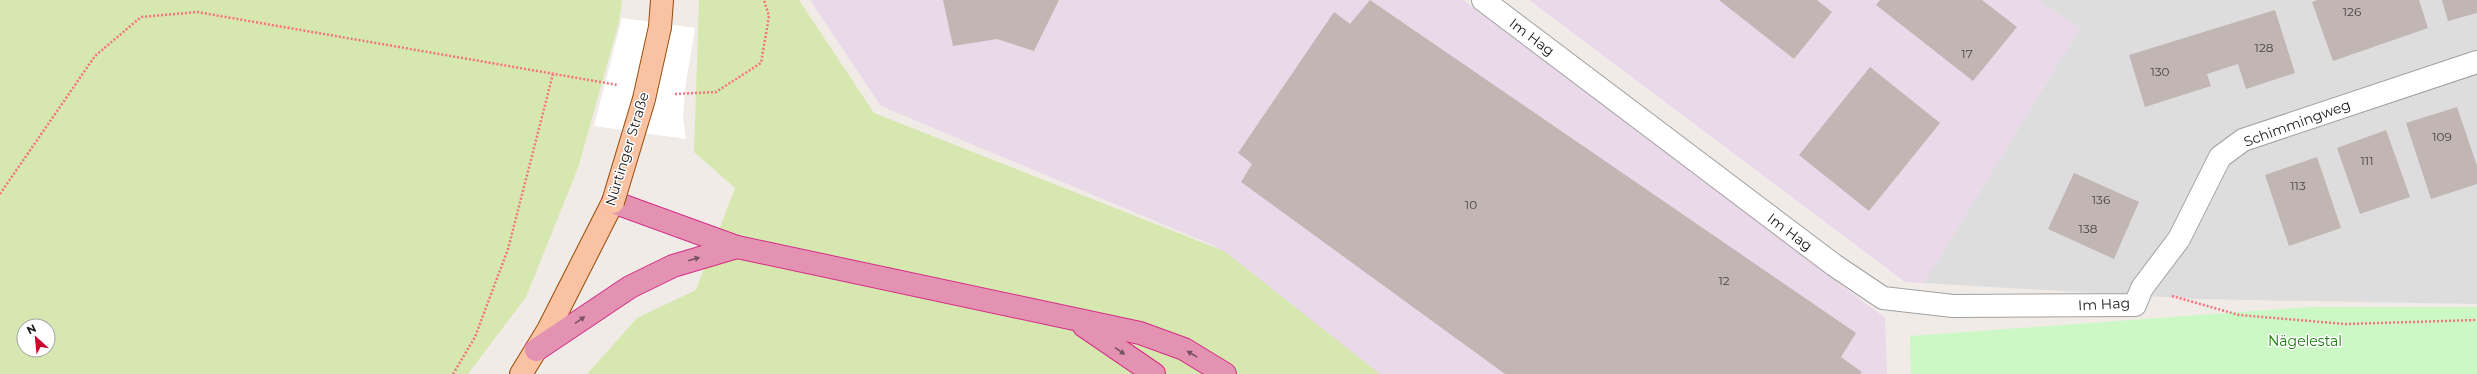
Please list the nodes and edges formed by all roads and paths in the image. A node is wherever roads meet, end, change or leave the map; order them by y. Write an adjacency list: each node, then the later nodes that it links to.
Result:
1 (662, 0): 9 (main road, Nürtinger Straße, bridge)
2 (764, 0): 7 (path)
3 (1483, 0): 11 (street, Im Hag)
4 (2477, 62): 11 (street, Schimmingweg)
5 (553, 74): 6 (path); 8 (path); 15 (path)
6 (621, 85)
7 (674, 94)
8 (0, 194)
9 (613, 202): 10 (highway); 14 (main road, Nürtinger Straße)
10 (738, 247): 13 (highway); 14 (highway, one-way to 10)
11 (2142, 288): 12 (path)
12 (2477, 320)
13 (1077, 321): 17 (highway, one-way to 17); 18 (highway, one-way to 13)
14 (536, 350): 16 (main road, Nürtinger Straße)
15 (453, 374)
16 (521, 374)
17 (1154, 374)
18 (1225, 374)

